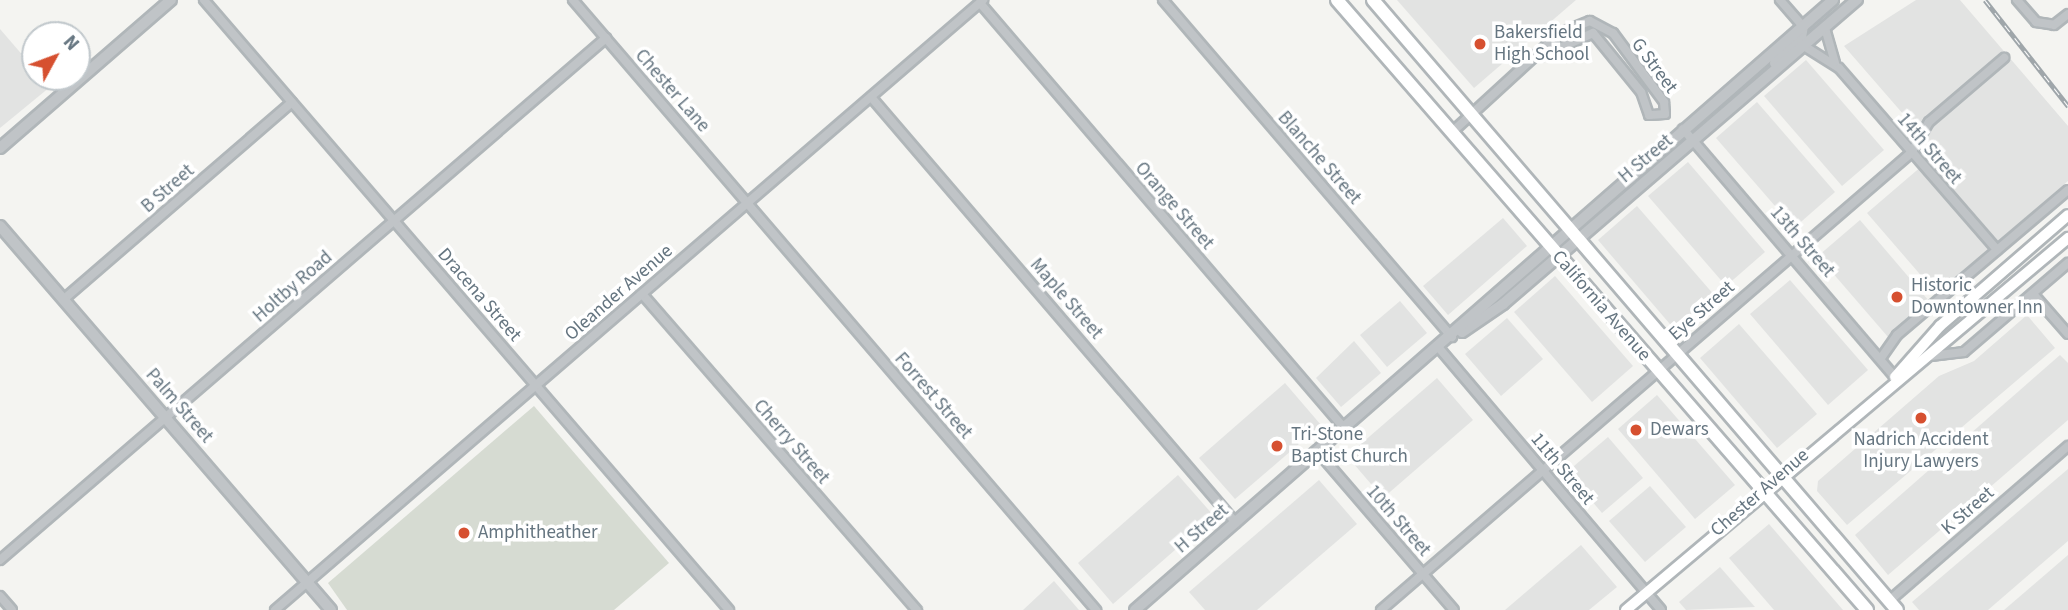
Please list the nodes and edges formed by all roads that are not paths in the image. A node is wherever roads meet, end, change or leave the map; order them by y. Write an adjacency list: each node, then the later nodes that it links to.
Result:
1 (171, 0): 27 (street)
2 (204, 0): 22 (street, Dracena Street)
3 (573, 0): 15 (street, Chester Lane)
4 (1163, 0): 46 (street, Blanche Street)
5 (1337, 0): 25 (main road, California Avenue)
6 (1373, 0): 23 (main road, California Avenue)
7 (1780, 0): 13 (street)
8 (1833, 0): 13 (street, H Street)
9 (1857, 0): 14 (street, H Street)
10 (2017, 0): 12 (street)
11 (982, 2): 21 (street, Oleander Avenue); 55 (street, Orange Street)
12 (2068, 15)
13 (1802, 26): 20 (street); 24 (street, H Street)
14 (1825, 28): 16 (street, H Street); 19 (street, 14th Street)
15 (606, 38): 30 (street, Chester Lane); 32 (street, Holtby Road)
16 (1804, 46): 19 (street, 14th Street); 20 (street, H Street)
17 (1540, 57): 17 (street, G Street); 23 (street, G Street)
18 (2004, 58): 28 (street, Eye Street)
19 (1839, 68): 28 (street, 14th Street)
20 (1758, 86): 26 (street, H Street)
21 (871, 97): 30 (street, Oleander Avenue); 61 (street, Maple Street)
22 (292, 102): 32 (street, Dracena Street); 44 (street, B Street)
23 (1472, 115): 25 (street, G Street); 34 (main road, California Avenue)
24 (1683, 129): 26 (street, 13th Street); 34 (street, H Street)
25 (1451, 132): 37 (main road, California Avenue)
26 (1693, 141): 35 (street, H Street); 39 (street, 13th Street)
27 (0, 148)
28 (1911, 153): 38 (street, 14th Street); 39 (street, Eye Street)
29 (2068, 190): 38 (street)
30 (747, 203): 42 (street, Oleander Avenue); 73 (street, Forrest Street)
31 (2068, 215): 52 (main road, Chester Avenue)
32 (394, 221): 53 (street, Dracena Street); 54 (street, Holtby Road)
33 (0, 226): 44 (street, Palm Street)
34 (1570, 227): 35 (main road, California Avenue); 37 (street, H Street)
35 (1580, 238): 40 (street, H Street); 48 (main road, California Avenue)
36 (2068, 238): 49 (main road, Chester Avenue)
37 (1548, 245): 40 (main road, California Avenue); 46 (street, H Street)
38 (1997, 250): 50 (street)
39 (1792, 255): 48 (street, Eye Street); 50 (street, 13th Street)
40 (1558, 257): 46 (street, H Street); 51 (main road, California Avenue)
41 (2068, 264): 43 (street)
42 (642, 294): 53 (street, Oleander Avenue); 72 (street, Cherry Street)
43 (2033, 294): 45 (street); 49 (street)
44 (64, 299): 54 (street, Palm Street)
45 (2068, 334)
46 (1452, 337): 47 (street, H Street)
47 (1439, 348): 55 (street, H Street); 58 (street, 11th Street)
48 (1678, 353): 51 (street, Eye Street); 59 (main road, California Avenue)
49 (1931, 356): 52 (main road, Chester Avenue)
50 (1881, 358): 52 (street, 13th Street)
51 (1656, 370): 58 (street, Eye Street); 60 (main road, California Avenue)
52 (1895, 377): 59 (main road, Chester Avenue)
53 (536, 385): 64 (street, Oleander Avenue); 71 (street, Dracena Street)
54 (166, 418): 62 (street, Holtby Road); 64 (street, Palm Street)
55 (1345, 429): 57 (street, H Street)
56 (2068, 446): 67 (street, K Street)
57 (1318, 452): 61 (street, H Street); 63 (street, 10th Street)
58 (1543, 470): 63 (street, Eye Street); 65 (street, 11th Street)
59 (1781, 475): 60 (main road, Chester Avenue); 67 (main road, California Avenue)
60 (1763, 491): 65 (main road, Chester Avenue); 79 (main road, California Avenue)
61 (1236, 523): 74 (street, H Street)
62 (0, 560)
63 (1422, 573): 75 (street, Eye Street); 76 (street, 10th Street)
64 (307, 582): 69 (street, Oleander Avenue); 70 (street, Palm Street)
65 (1646, 592): 77 (main road, Chester Avenue); 78 (street, 11th Street)
66 (0, 596): 68 (street)
67 (1893, 605)
68 (12, 610)
69 (275, 610)
70 (331, 610)
71 (729, 610)
72 (917, 610)
73 (1096, 610)
74 (1135, 610)
75 (1381, 610)
76 (1454, 610)
77 (1626, 610)
78 (1661, 610)
79 (1867, 610)

